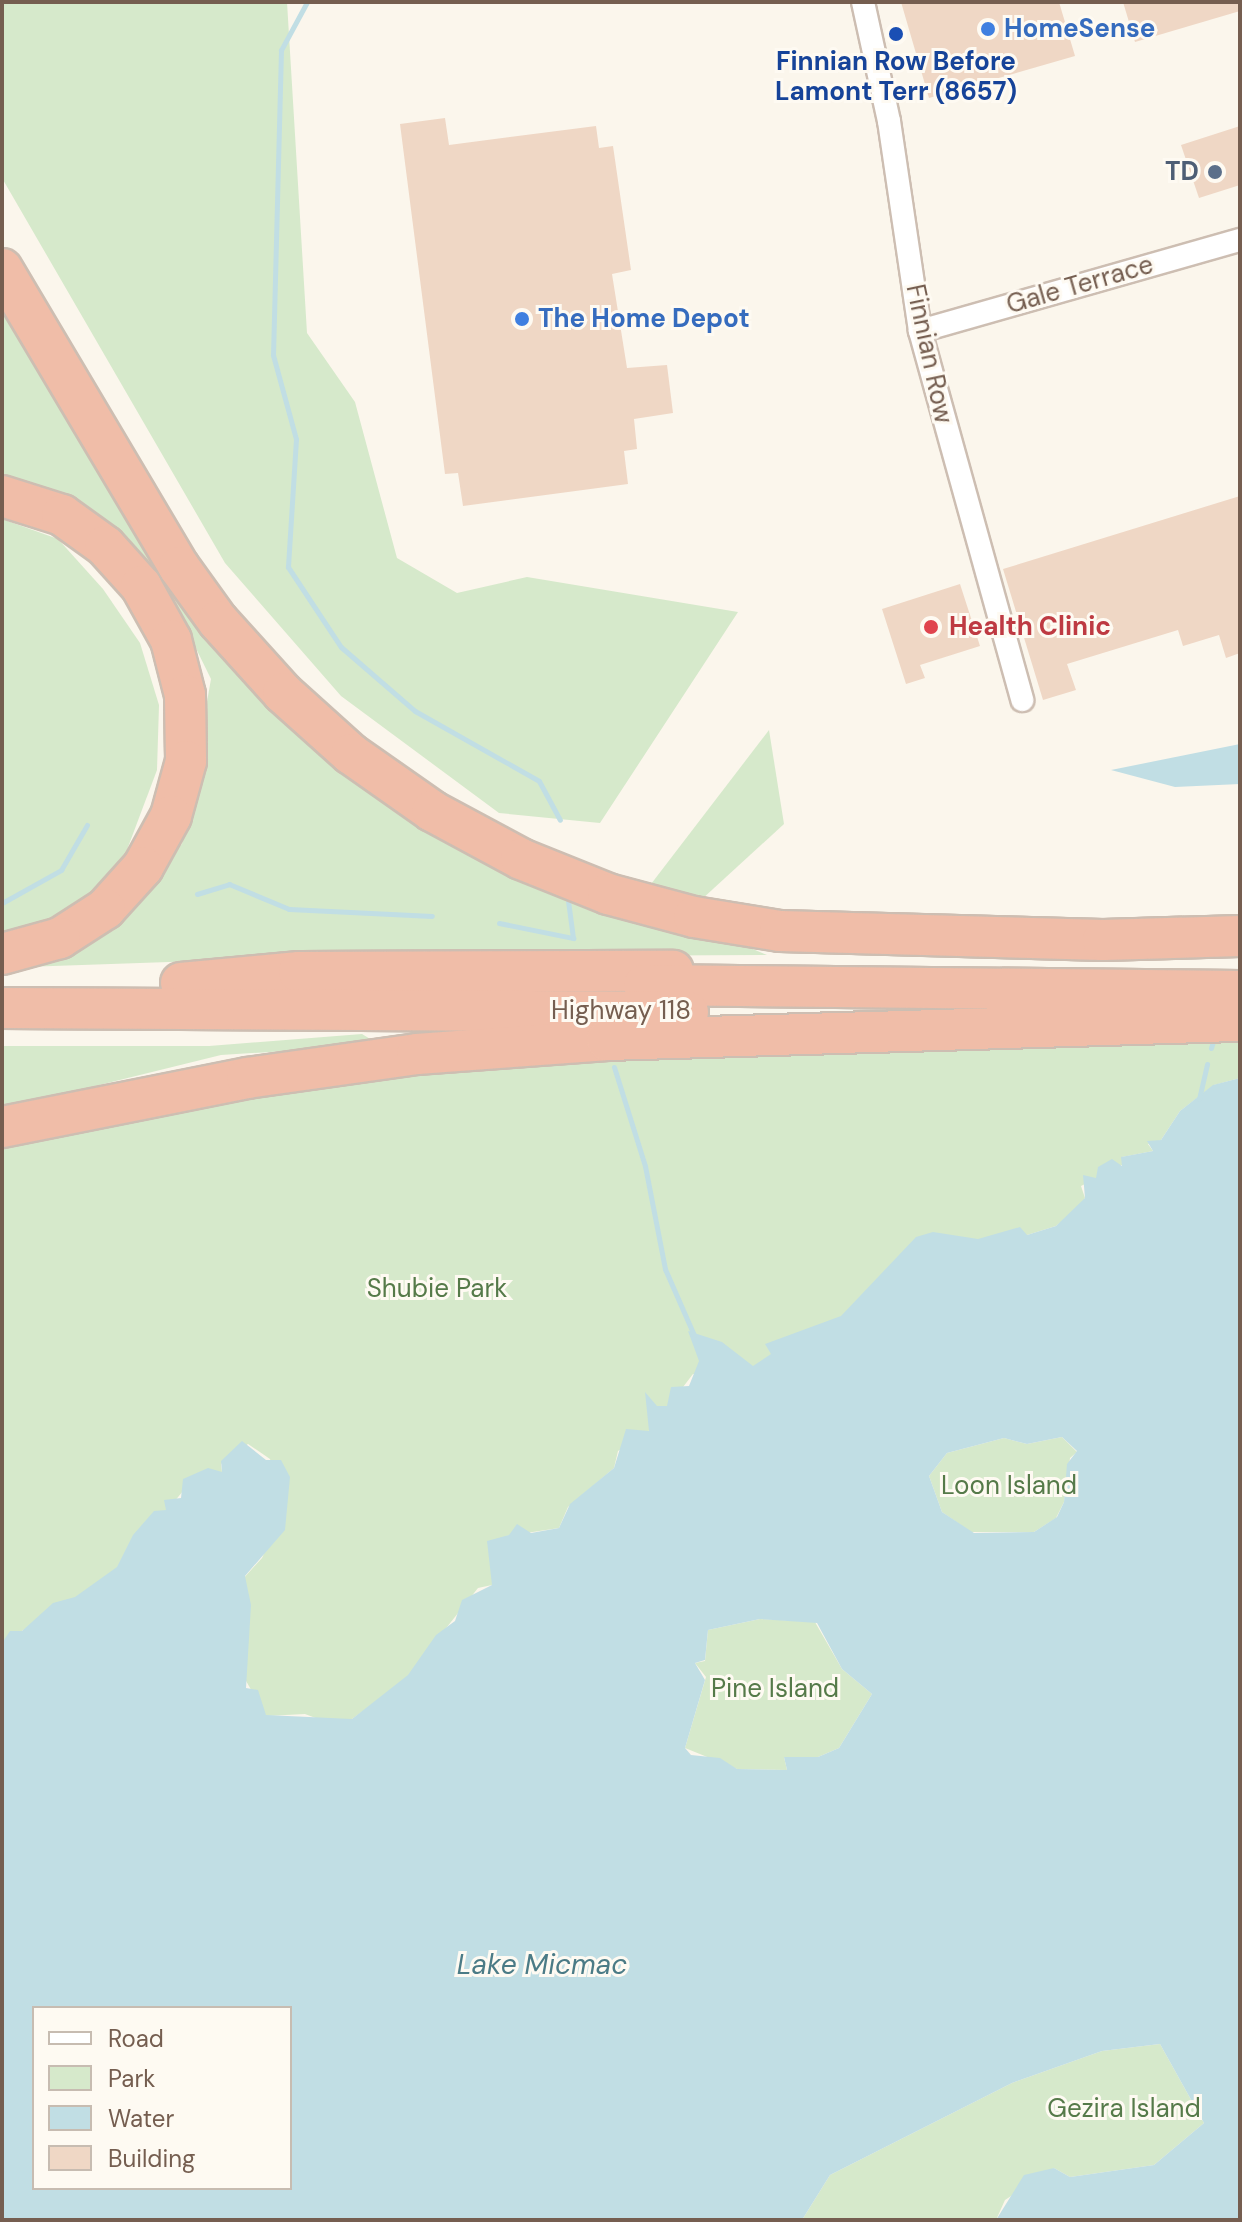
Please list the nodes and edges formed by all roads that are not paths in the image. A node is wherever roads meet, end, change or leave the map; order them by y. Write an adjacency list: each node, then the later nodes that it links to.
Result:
1 (863, 2): 4 (street, Finnian Row)
2 (1240, 240): 4 (street, Gale Terrace)
3 (2, 269): 7 (highway)
4 (920, 331): 6 (street, Finnian Row)
5 (2, 496): 8 (highway)
6 (1022, 700)
7 (1240, 937): 10 (highway)
8 (2, 954)
9 (2, 982): 10 (highway, Highway 118)
10 (181, 983): 13 (highway, Highway 118)
11 (2, 1008): 12 (highway, Highway 118)
12 (64, 1008): 13 (highway, Highway 118); 14 (highway)
13 (1239, 1011): 15 (highway)
14 (2, 1018)
15 (2, 1127)

